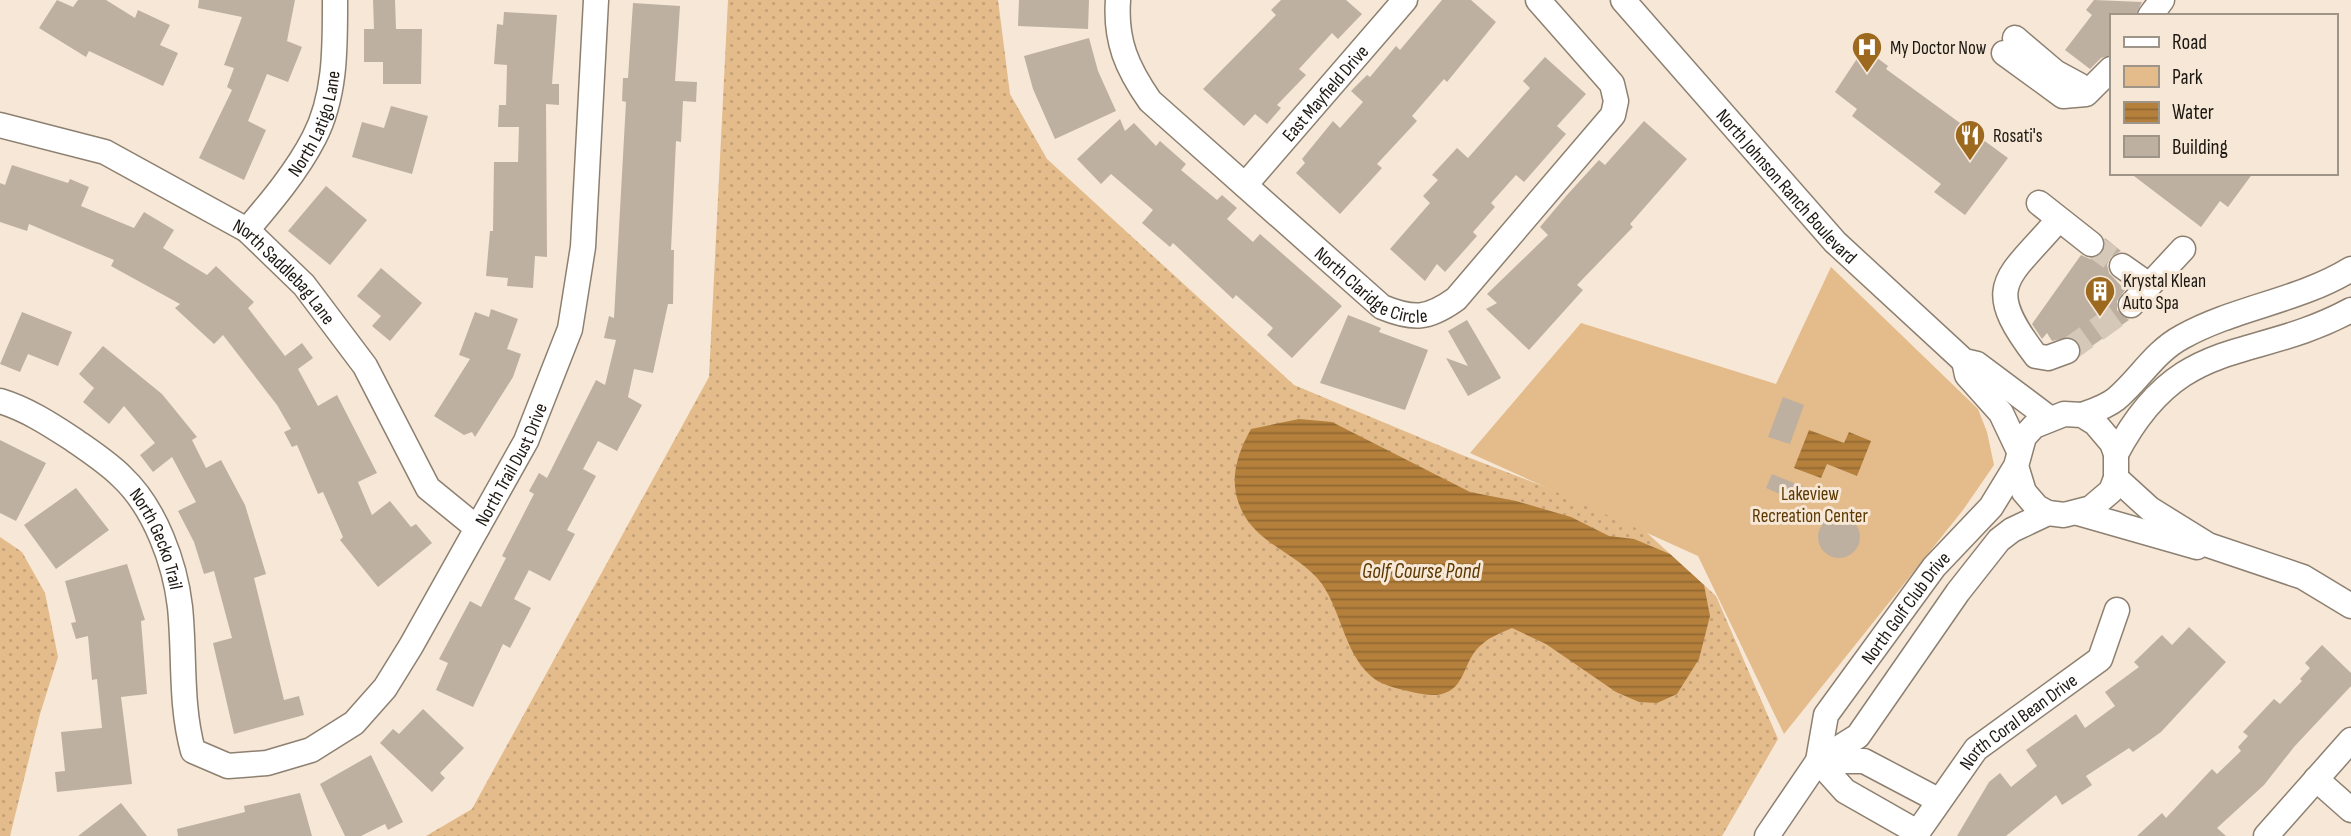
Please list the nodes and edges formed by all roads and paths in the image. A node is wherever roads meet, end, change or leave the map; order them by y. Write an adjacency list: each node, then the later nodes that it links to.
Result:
1 (335, 0): 13 (street, North Latigo Lane)
2 (596, 0): 30 (street, North Trail Dust Drive)
3 (1118, 0): 10 (street, North Claridge Circle)
4 (1405, 0): 10 (street, East Mayfield Drive)
5 (1538, 0): 10 (street, North Claridge Circle)
6 (1623, 0): 22 (street, North Johnson Ranch Boulevard)
7 (2010, 45): 8 (street)
8 (2107, 75)
9 (0, 125): 13 (street, North Saddlebag Lane)
10 (1245, 185)
11 (2039, 203): 12 (street)
12 (2058, 220): 14 (street); 21 (street)
13 (247, 230): 30 (street, North Saddlebag Lane)
14 (2091, 244)
15 (2183, 249): 18 (street)
16 (2122, 266): 18 (street)
17 (2351, 269): 24 (street)
18 (2149, 285): 19 (street)
19 (2131, 304)
20 (2351, 310): 27 (street)
21 (2067, 351)
22 (1964, 361): 25 (street, North Johnson Ranch Boulevard); 26 (street, North Johnson Ranch Boulevard)
23 (0, 401): 35 (street, North Gecko Trail)
24 (2082, 415): 25 (street); 27 (street)
25 (2049, 418): 26 (street)
26 (2017, 458): 28 (street); 36 (street, North Golf Club Drive)
27 (2116, 466): 29 (street); 31 (street)
28 (2048, 513): 29 (street); 36 (street, North Golf Club Drive)
29 (2078, 513): 31 (street)
30 (477, 528): 35 (street, North Trail Dust Drive)
31 (2208, 545): 32 (street)
32 (2351, 606)
33 (2118, 610): 38 (street, North Coral Bean Drive)
34 (2351, 740): 37 (street)
35 (193, 751)
36 (1818, 761): 38 (street); 40 (street); 41 (street, North Golf Club Drive)
37 (2316, 779): 39 (street); 42 (street)
38 (1938, 800): 40 (street, North Coral Bean Drive)
39 (2351, 810)
40 (1916, 834)
41 (1767, 836)
42 (2266, 836)

